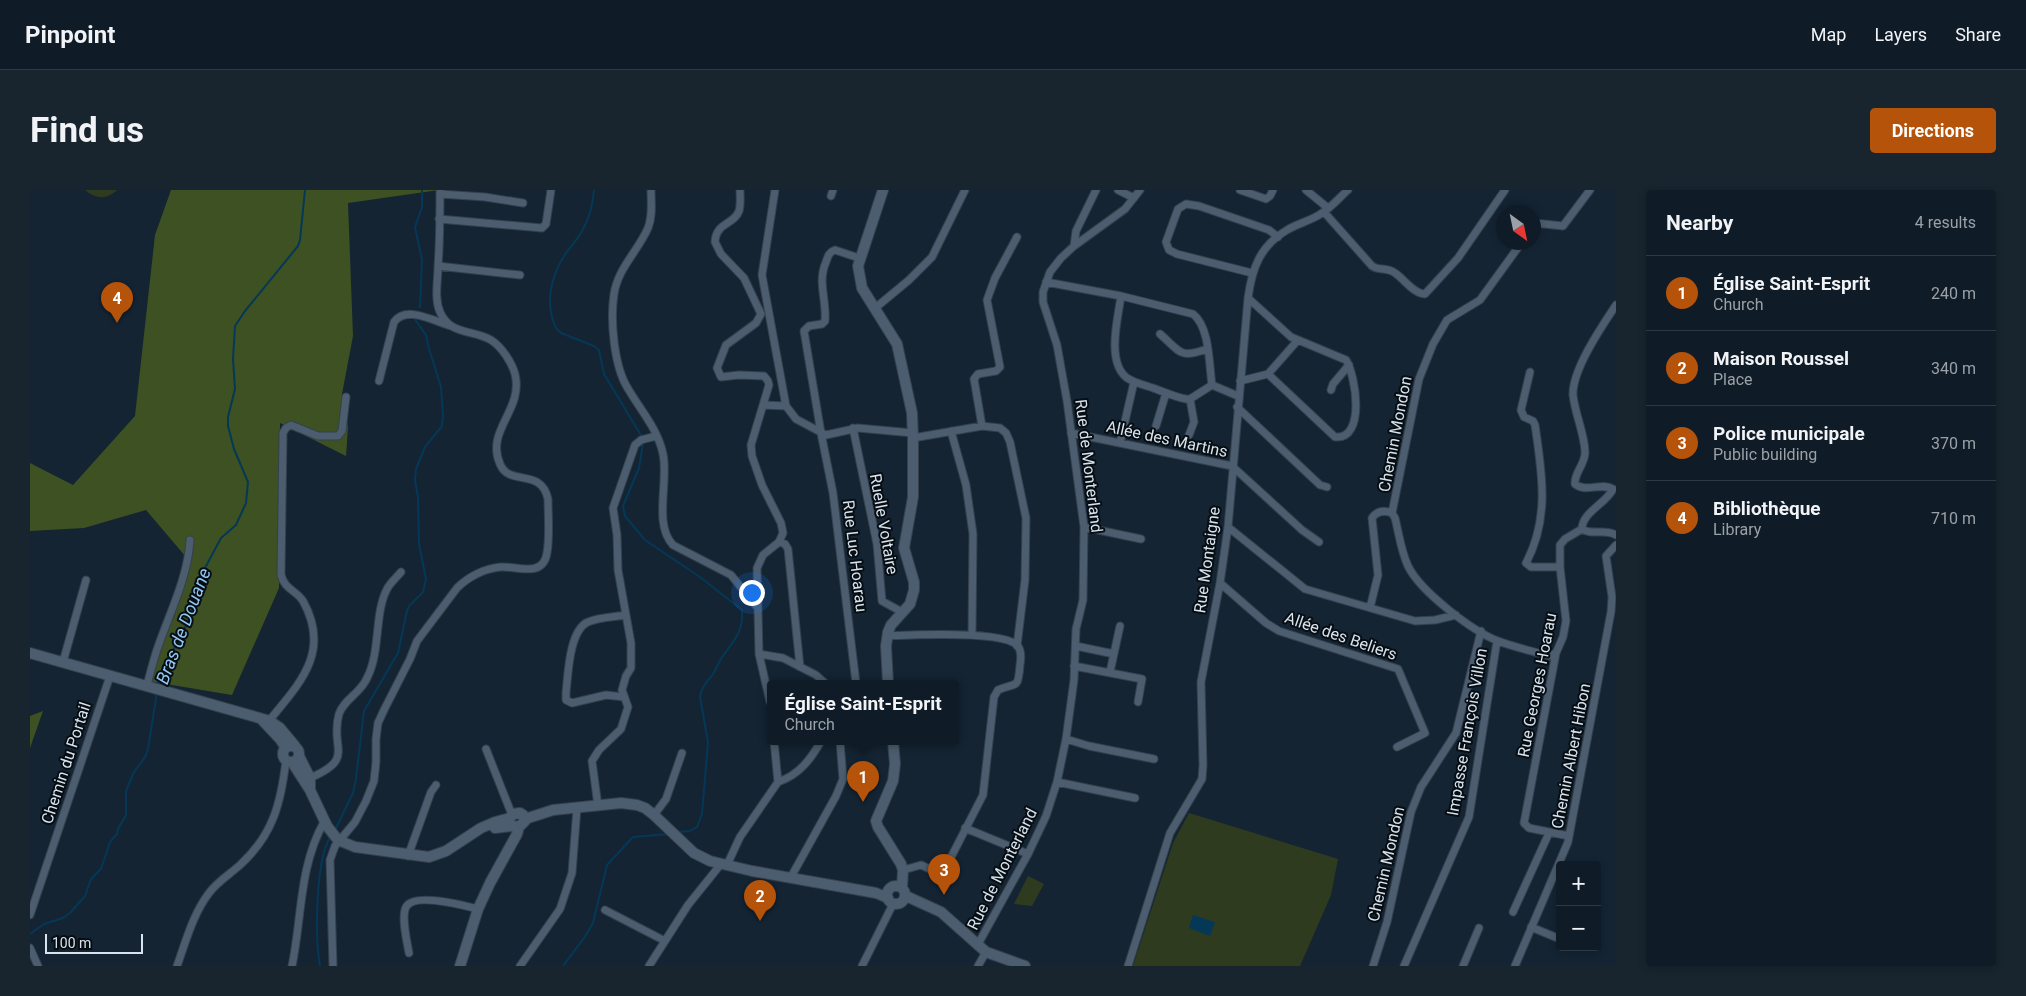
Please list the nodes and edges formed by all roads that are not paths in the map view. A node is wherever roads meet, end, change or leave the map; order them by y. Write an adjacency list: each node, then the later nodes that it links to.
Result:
1 (551, 190): 20 (street)
2 (651, 190): 61 (street)
3 (740, 190): 51 (street)
4 (775, 190): 52 (street)
5 (883, 190): 26 (main road)
6 (964, 190): 34 (street)
7 (1096, 190): 24 (street)
8 (1118, 190): 17 (street)
9 (1140, 190): 17 (street)
10 (1240, 190): 11 (street)
11 (1273, 190)
12 (1306, 190): 19 (street)
13 (1348, 190): 19 (street, Rue Montaigne)
14 (1505, 190): 19 (street)
15 (1590, 190): 21 (street)
16 (440, 192): 18 (street); 20 (street)
17 (1134, 198): 24 (street)
18 (523, 202)
19 (1326, 210): 23 (street, Rue Montaigne)
20 (439, 219): 27 (street)
21 (1541, 224)
22 (1017, 237): 54 (street)
23 (1278, 237): 28 (street, Rue Montaigne); 28 (street)
24 (1074, 246): 30 (street)
25 (1516, 250): 66 (street, Chemin Mondon)
26 (859, 258): 34 (main road); 58 (street, Rue Luc Hoarau)
27 (438, 266): 29 (street); 35 (street)
28 (1252, 273): 32 (street, Rue Montaigne)
29 (520, 275)
30 (1046, 282): 31 (street); 59 (street, Rue de Monterland)
31 (1121, 296): 38 (street); 44 (street)
32 (1248, 298): 37 (street); 42 (street, Rue Montaigne)
33 (1616, 305): 69 (street)
34 (874, 309): 62 (main road)
35 (451, 326): 43 (street); 133 (street)
36 (1160, 334): 38 (street)
37 (1298, 340): 39 (street); 41 (street)
38 (1207, 349): 45 (street)
39 (1349, 365): 41 (street); 46 (street)
40 (1530, 372): 76 (street)
41 (1268, 374): 42 (street)
42 (1240, 381): 48 (street, Rue Montaigne)
43 (380, 382)
44 (1134, 382): 47 (street); 63 (street)
45 (1212, 385): 48 (street); 50 (street)
46 (1331, 390)
47 (1166, 393): 50 (street); 55 (street)
48 (1238, 396): 53 (street, Rue Montaigne)
49 (346, 397): 108 (street)
50 (1190, 399): 60 (street)
51 (764, 405): 52 (street); 73 (street)
52 (786, 406): 58 (street)
53 (1238, 407): 64 (street, Rue Montaigne); 65 (street)
54 (982, 426): 57 (street); 90 (street)
55 (1156, 426)
56 (853, 428): 58 (street); 62 (street); 82 (street, Ruelle Voltaire)
57 (951, 431): 62 (street); 87 (street)
58 (820, 433): 102 (street, Rue Luc Hoarau)
59 (1071, 433): 63 (street, Allée des Martins); 67 (street, Rue de Monterland)
60 (1189, 435)
61 (656, 436): 80 (street); 83 (street)
62 (913, 436): 82 (main road)
63 (1120, 443): 64 (street, Allée des Martins)
64 (1232, 466): 68 (street, Rue Montaigne); 74 (street, Allée des Martins)
65 (1327, 487)
66 (1392, 513): 81 (street); 84 (street, Chemin Mondon)
67 (1084, 527): 71 (street); 91 (street, Rue de Monterland)
68 (1228, 527): 79 (street, Rue Montaigne); 81 (street)
69 (1582, 529): 70 (street); 76 (street, Rue Georges Hoarau)
70 (1616, 535)
71 (1141, 539)
72 (190, 540): 104 (street)
73 (779, 542): 80 (street); 98 (street)
74 (1319, 542)
75 (1616, 545): 132 (street, Chemin Albert Hibon)
76 (1560, 567): 93 (street, Rue Georges Hoarau)
77 (401, 572): 119 (street)
78 (86, 580): 96 (street)
79 (1220, 583): 114 (street, Allée des Beliers); 160 (street, Rue Montaigne)
80 (757, 607): 94 (street)
81 (1370, 608): 84 (street)
82 (902, 612): 88 (main road)
83 (626, 615): 106 (street); 106 (street)
84 (1456, 615): 86 (street, Chemin Mondon)
85 (1120, 626): 95 (street)
86 (1481, 631): 89 (street, Chemin Mondon); 161 (street, Chemin Mondon)
87 (972, 635): 88 (street); 90 (street)
88 (887, 636): 103 (main road)
89 (1497, 641): 93 (street, Chemin Mondon); 162 (street, Impasse François Villon)
90 (1017, 646): 130 (street)
91 (1076, 646): 95 (street); 97 (street, Rue de Monterland)
92 (30, 653): 96 (main road)
93 (1556, 653): 131 (street, Rue Georges Hoarau)
94 (759, 654): 98 (street); 105 (street)
95 (1114, 654): 99 (street)
96 (63, 662): 100 (main road)
97 (1074, 666): 99 (street); 109 (street, Rue de Monterland)
98 (800, 667): 101 (street)
99 (1110, 672): 107 (street)
100 (110, 676): 104 (main road); 142 (street, Chemin du Portail)
101 (822, 680)
102 (856, 680)
103 (888, 680)
104 (149, 686): 108 (main road)
105 (767, 689)
106 (624, 697): 125 (street)
107 (1138, 702)
108 (266, 722): 116 (main road)
109 (1066, 739): 118 (street); 121 (street, Rue de Monterland)
110 (774, 745): 120 (street)
111 (818, 745): 120 (street)
112 (840, 745): 137 (street)
113 (893, 745): 138 (main road)
114 (1397, 747)
115 (486, 750): 128 (street)
116 (292, 754): 119 (main road); 123 (main road); 151 (street)
117 (682, 754): 127 (street)
118 (1154, 758)
119 (310, 778): 123 (main road)
120 (778, 782): 136 (street)
121 (1057, 782): 124 (street); 134 (street, Rue de Monterland)
122 (436, 785): 135 (street)
123 (310, 790): 129 (main road)
124 (1135, 798)
125 (598, 806): 126 (main road); 127 (main road)
126 (577, 808): 128 (main road); 155 (street)
127 (654, 815): 136 (main road)
128 (517, 820): 135 (main road); 139 (main road)
129 (325, 824): 133 (main road); 152 (street)
130 (965, 828): 134 (street); 138 (street)
131 (1549, 833): 132 (street); 141 (street)
132 (1569, 836): 143 (street, Chemin Albert Hibon)
133 (337, 838): 135 (main road); 153 (street)
134 (1028, 854): 148 (street, Rue de Monterland)
135 (408, 856)
136 (724, 864): 137 (main road); 146 (street)
137 (791, 877): 138 (main road)
138 (900, 891): 148 (main road); 157 (street)
139 (478, 909): 149 (street); 154 (main road)
140 (605, 910): 146 (street)
141 (1513, 912)
142 (30, 915)
143 (1531, 927): 145 (street); 164 (street, Chemin Albert Hibon)
144 (1479, 928): 163 (street)
145 (1556, 938)
146 (665, 940): 156 (street)
147 (30, 948): 150 (street)
148 (981, 949): 158 (street, Rue de Monterland); 159 (main road)
149 (409, 953)
150 (38, 966)
151 (177, 966)
152 (292, 966)
153 (334, 966)
154 (460, 966)
155 (520, 966)
156 (649, 966)
157 (862, 966)
158 (978, 966)
159 (1025, 966)
160 (1128, 966)
161 (1373, 966)
162 (1404, 966)
163 (1463, 966)
164 (1515, 966)

